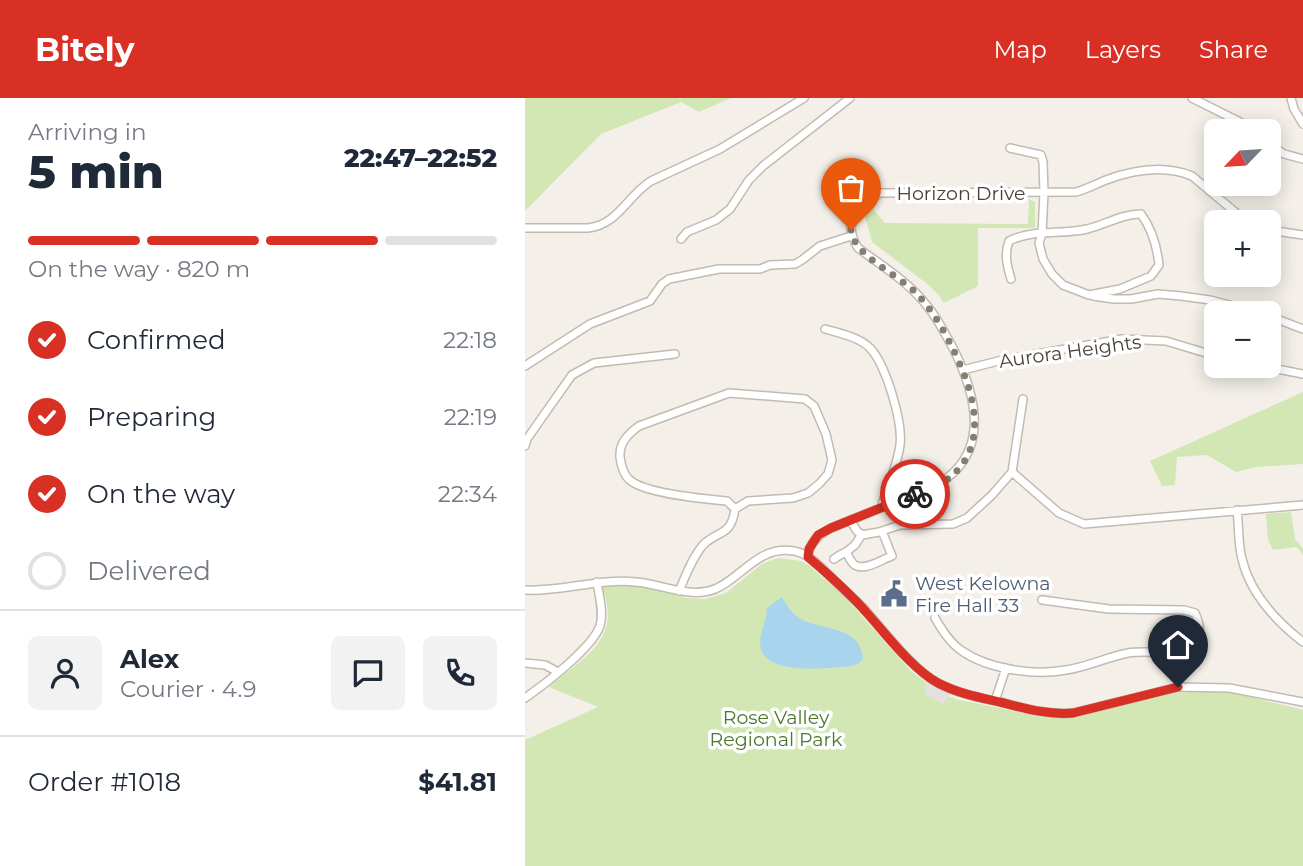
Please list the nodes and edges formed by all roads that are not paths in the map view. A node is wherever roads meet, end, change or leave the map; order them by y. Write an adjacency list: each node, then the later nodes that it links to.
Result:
1 (804, 98): 12 (street)
2 (850, 98): 17 (street)
3 (1192, 98): 5 (street)
4 (1291, 98): 6 (street)
5 (1234, 119)
6 (1303, 124)
7 (1010, 148): 10 (street)
8 (1281, 152): 9 (street)
9 (1303, 159)
10 (1044, 192): 11 (street, Horizon Drive); 14 (street); 16 (street, Horizon Drive)
11 (1233, 210)
12 (525, 228)
13 (1281, 232): 15 (street)
14 (1042, 234): 18 (street); 19 (street); 19 (street)
15 (1303, 235)
16 (852, 236): 26 (street); 28 (street)
17 (681, 239)
18 (1010, 279)
19 (1089, 295): 20 (street)
20 (1214, 301)
21 (1281, 321): 23 (street)
22 (825, 329): 34 (street)
23 (1303, 329)
24 (1204, 352): 28 (street, Aurora Heights)
25 (675, 354): 31 (street)
26 (525, 366)
27 (1281, 369): 29 (street)
28 (963, 370): 34 (street)
29 (1303, 373)
30 (1023, 399): 32 (street)
31 (525, 446)
32 (1012, 472): 36 (street); 38 (street)
33 (1303, 505): 36 (street)
34 (881, 508): 37 (street)
35 (735, 509): 35 (street); 45 (street)
36 (1237, 510): 48 (street)
37 (850, 520): 39 (street); 41 (street)
38 (882, 531): 39 (street); 40 (street)
39 (862, 534): 40 (street)
40 (846, 552): 42 (street)
41 (808, 557): 45 (street); 53 (street)
42 (834, 559)
43 (597, 582): 44 (street); 45 (street); 51 (street)
44 (525, 590)
45 (679, 590)
46 (1042, 600): 50 (street)
47 (935, 618): 50 (street)
48 (1303, 642)
49 (525, 663): 51 (street)
50 (1006, 668): 53 (street)
51 (558, 672): 52 (street)
52 (525, 698)
53 (995, 701): 54 (street)
54 (1303, 702)

